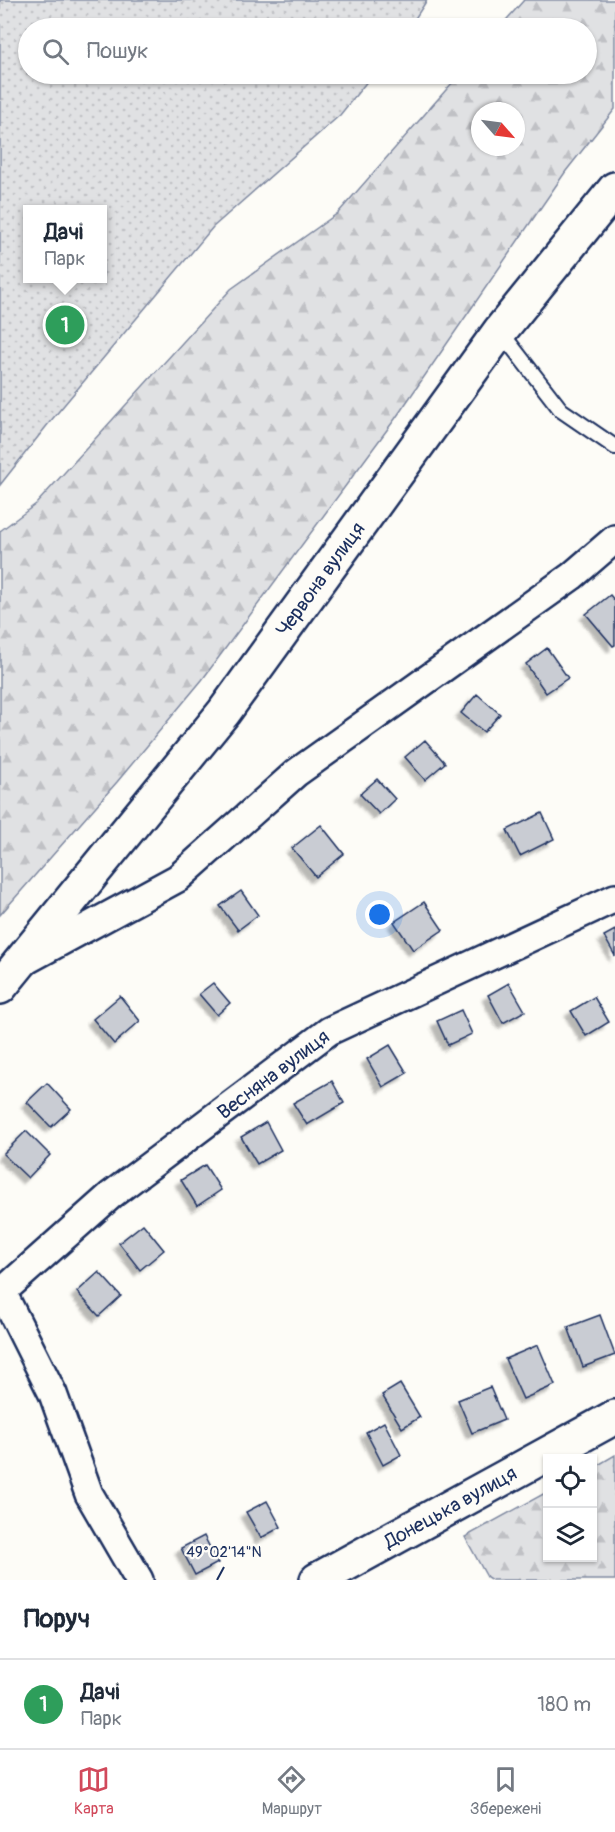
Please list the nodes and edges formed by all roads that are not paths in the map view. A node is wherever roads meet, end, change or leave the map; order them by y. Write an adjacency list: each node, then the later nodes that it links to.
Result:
1 (615, 189): 2 (street, Червона вулиця)
2 (500, 331): 3 (lane); 6 (street, Червона вулиця)
3 (615, 447)
4 (615, 539): 6 (street, Червона вулиця)
5 (615, 898): 7 (street, Весняна вулиця)
6 (9, 976)
7 (1, 1291): 9 (street)
8 (615, 1417): 10 (street, Донецька вулиця)
9 (139, 1580)
10 (317, 1580)

